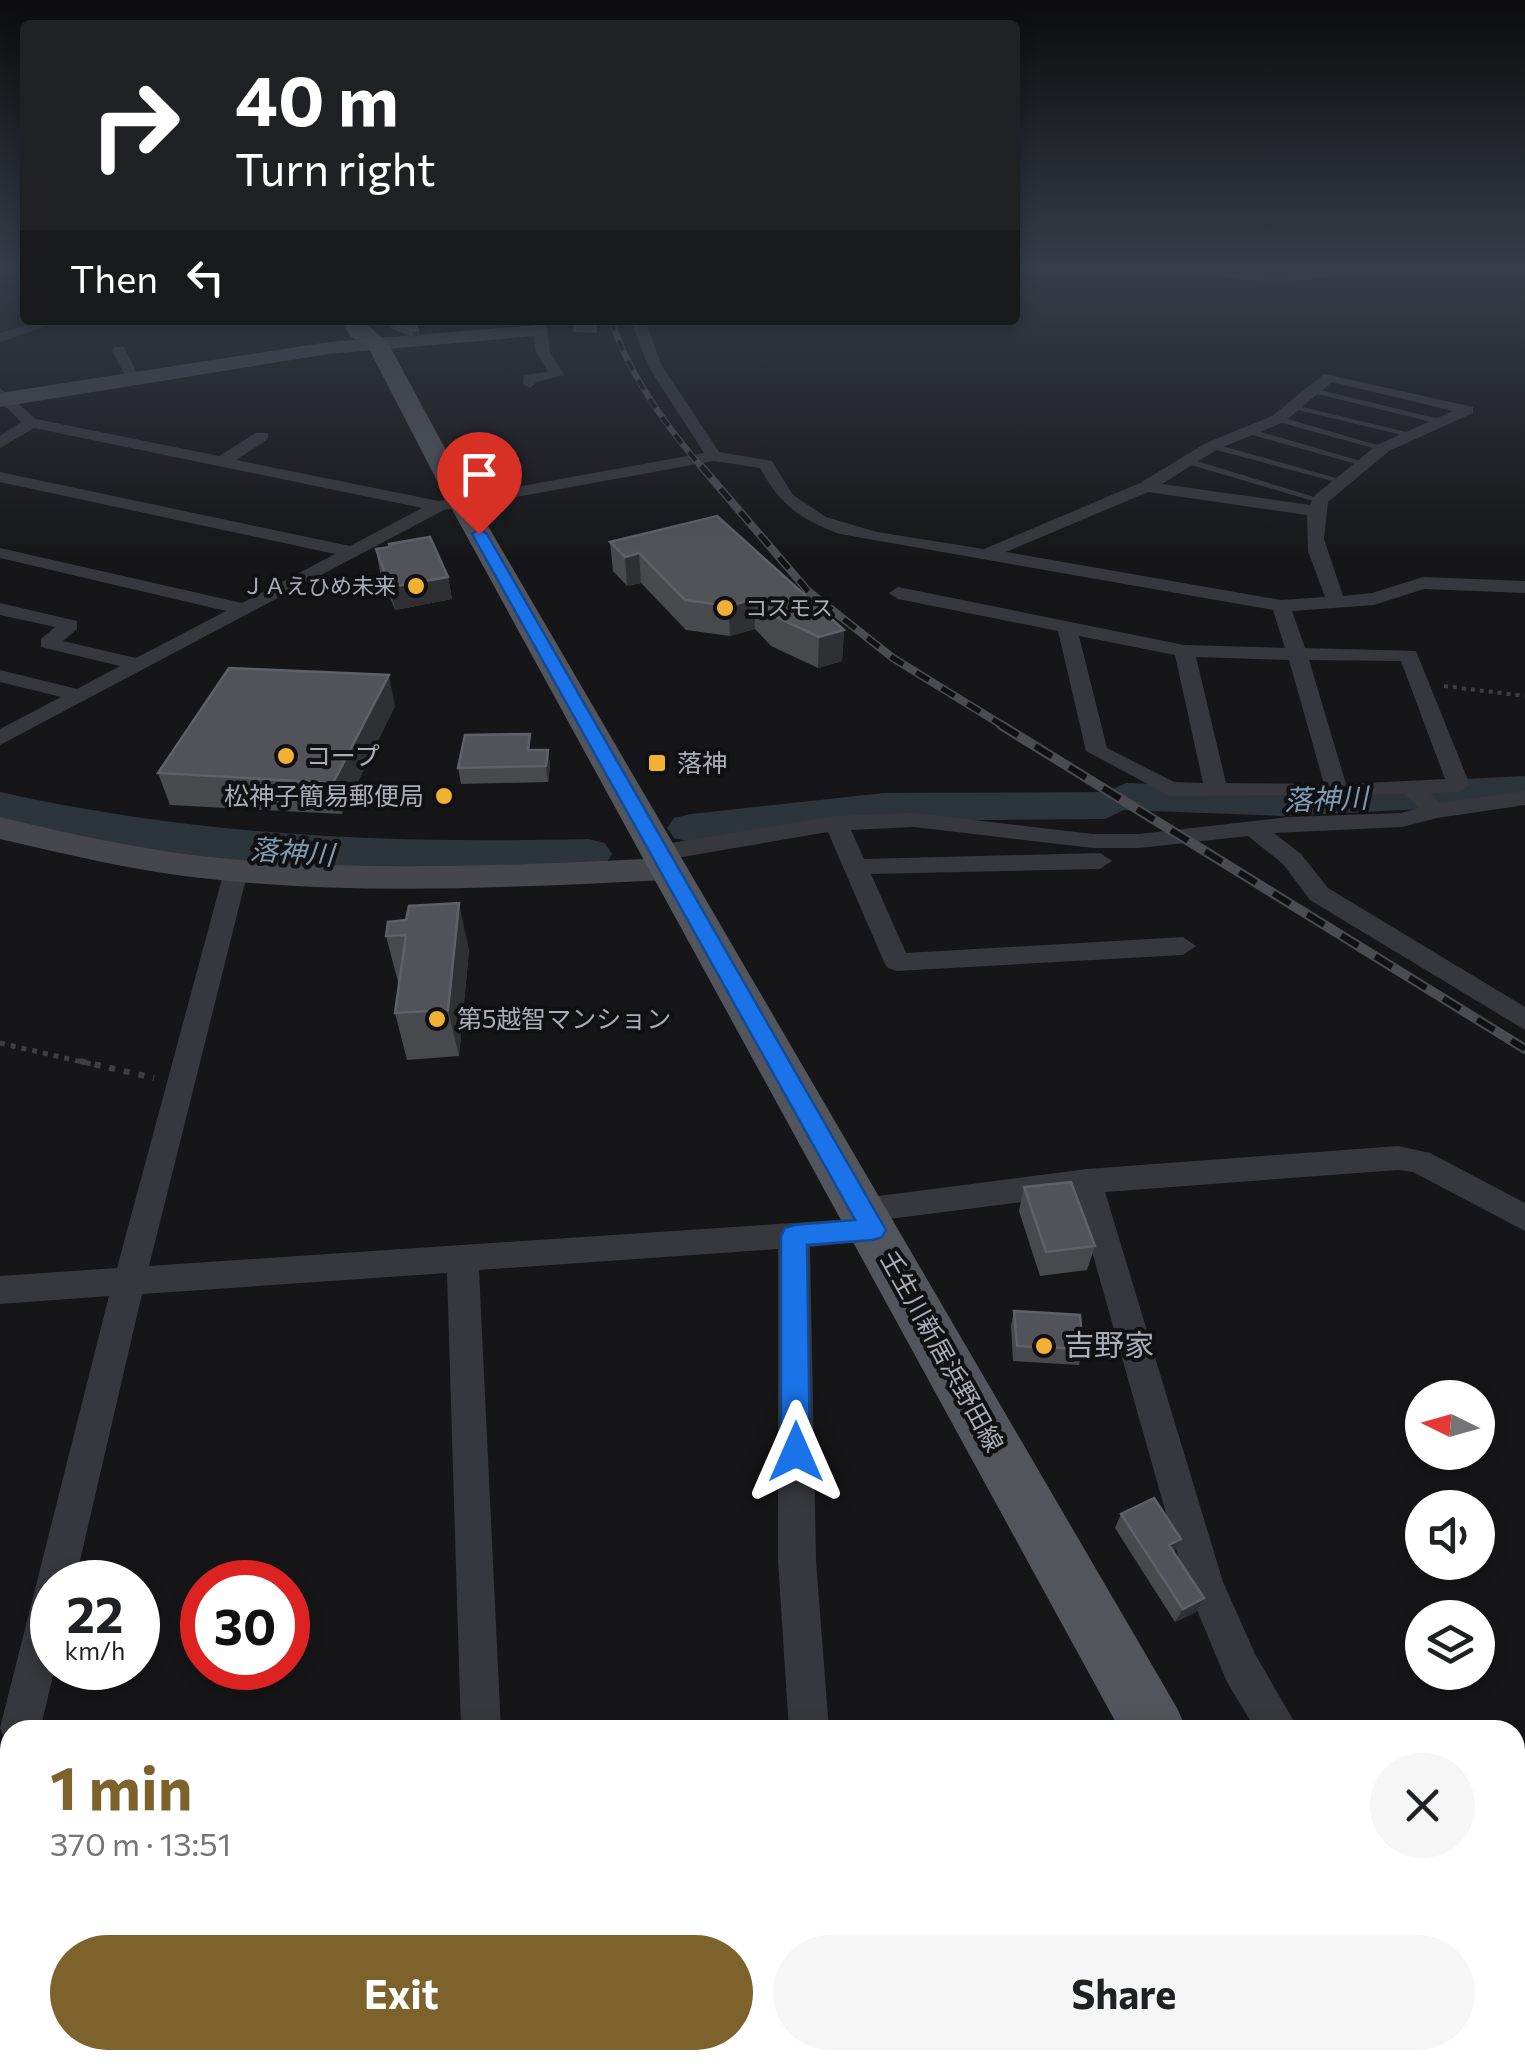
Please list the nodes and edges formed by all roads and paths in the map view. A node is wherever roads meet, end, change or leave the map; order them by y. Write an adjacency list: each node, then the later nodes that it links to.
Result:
1 (126, 366): 6 (street)
2 (194, 366): 6 (street)
3 (386, 366): 27 (main road, 壬生川新居浜野田線)
4 (551, 366): 7 (street)
5 (655, 366): 20 (street)
6 (132, 379): 9 (street)
7 (530, 384)
8 (1312, 390): 10 (street); 12 (lane); 12 (street)
9 (2, 397): 13 (street)
10 (1293, 406): 11 (street); 15 (lane)
11 (1278, 419): 14 (street); 19 (lane)
12 (1436, 421): 15 (street)
13 (31, 423): 17 (street); 21 (street)
14 (1248, 431): 18 (street); 23 (lane)
15 (1406, 434): 19 (street)
16 (262, 436): 21 (street)
17 (0, 443)
18 (1212, 446): 22 (street); 25 (lane)
19 (1383, 448): 23 (street)
20 (714, 456): 27 (street); 30 (street)
21 (222, 462): 27 (street)
22 (1187, 462): 26 (street); 28 (lane)
23 (1363, 463): 25 (street)
24 (0, 476): 29 (street)
25 (1339, 480): 28 (street)
26 (1146, 487): 28 (street); 30 (street)
27 (450, 504): 29 (street); 55 (main road, 壬生川新居浜野田線)
28 (1318, 506): 34 (street)
29 (353, 552): 37 (street)
30 (991, 552): 35 (street)
31 (0, 553): 37 (street)
32 (1525, 588): 34 (street)
33 (898, 592): 38 (street)
34 (1335, 599): 35 (street)
35 (1281, 606): 40 (street)
36 (0, 609): 41 (street)
37 (244, 609): 41 (street)
38 (1067, 626): 39 (street); 48 (street)
39 (1184, 651): 40 (street); 48 (street)
40 (1297, 654): 43 (street); 49 (street)
41 (140, 664): 44 (street)
42 (0, 676): 44 (street)
43 (1420, 685): 45 (path); 47 (street)
44 (80, 696): 46 (street)
45 (1525, 696)
46 (0, 738)
47 (1411, 788): 49 (street); 51 (street)
48 (1216, 790): 49 (street)
49 (1337, 791)
50 (1525, 798): 51 (street)
51 (1435, 810): 54 (street)
52 (836, 822): 54 (street); 55 (street); 57 (street)
53 (0, 828): 58 (street)
54 (1255, 830): 60 (street)
55 (663, 861): 58 (street); 65 (main road, 壬生川新居浜野田線)
56 (1100, 861): 57 (street)
57 (856, 867): 59 (street)
58 (236, 871): 62 (street)
59 (1184, 946)
60 (1525, 1020)
61 (0, 1043): 62 (path)
62 (181, 1084): 68 (street)
63 (1087, 1181): 64 (street); 65 (street); 76 (street)
64 (1525, 1218)
65 (868, 1220): 66 (street); 75 (main road, 壬生川新居浜野田線)
66 (794, 1236): 67 (street); 74 (street)
67 (462, 1256): 68 (street); 73 (street)
68 (129, 1282): 69 (street); 70 (street)
69 (0, 1290)
70 (61, 1560)
71 (30, 1688): 72 (street)
72 (22, 1720)
73 (481, 1720)
74 (808, 1720)
75 (1149, 1720)
76 (1273, 1720)

